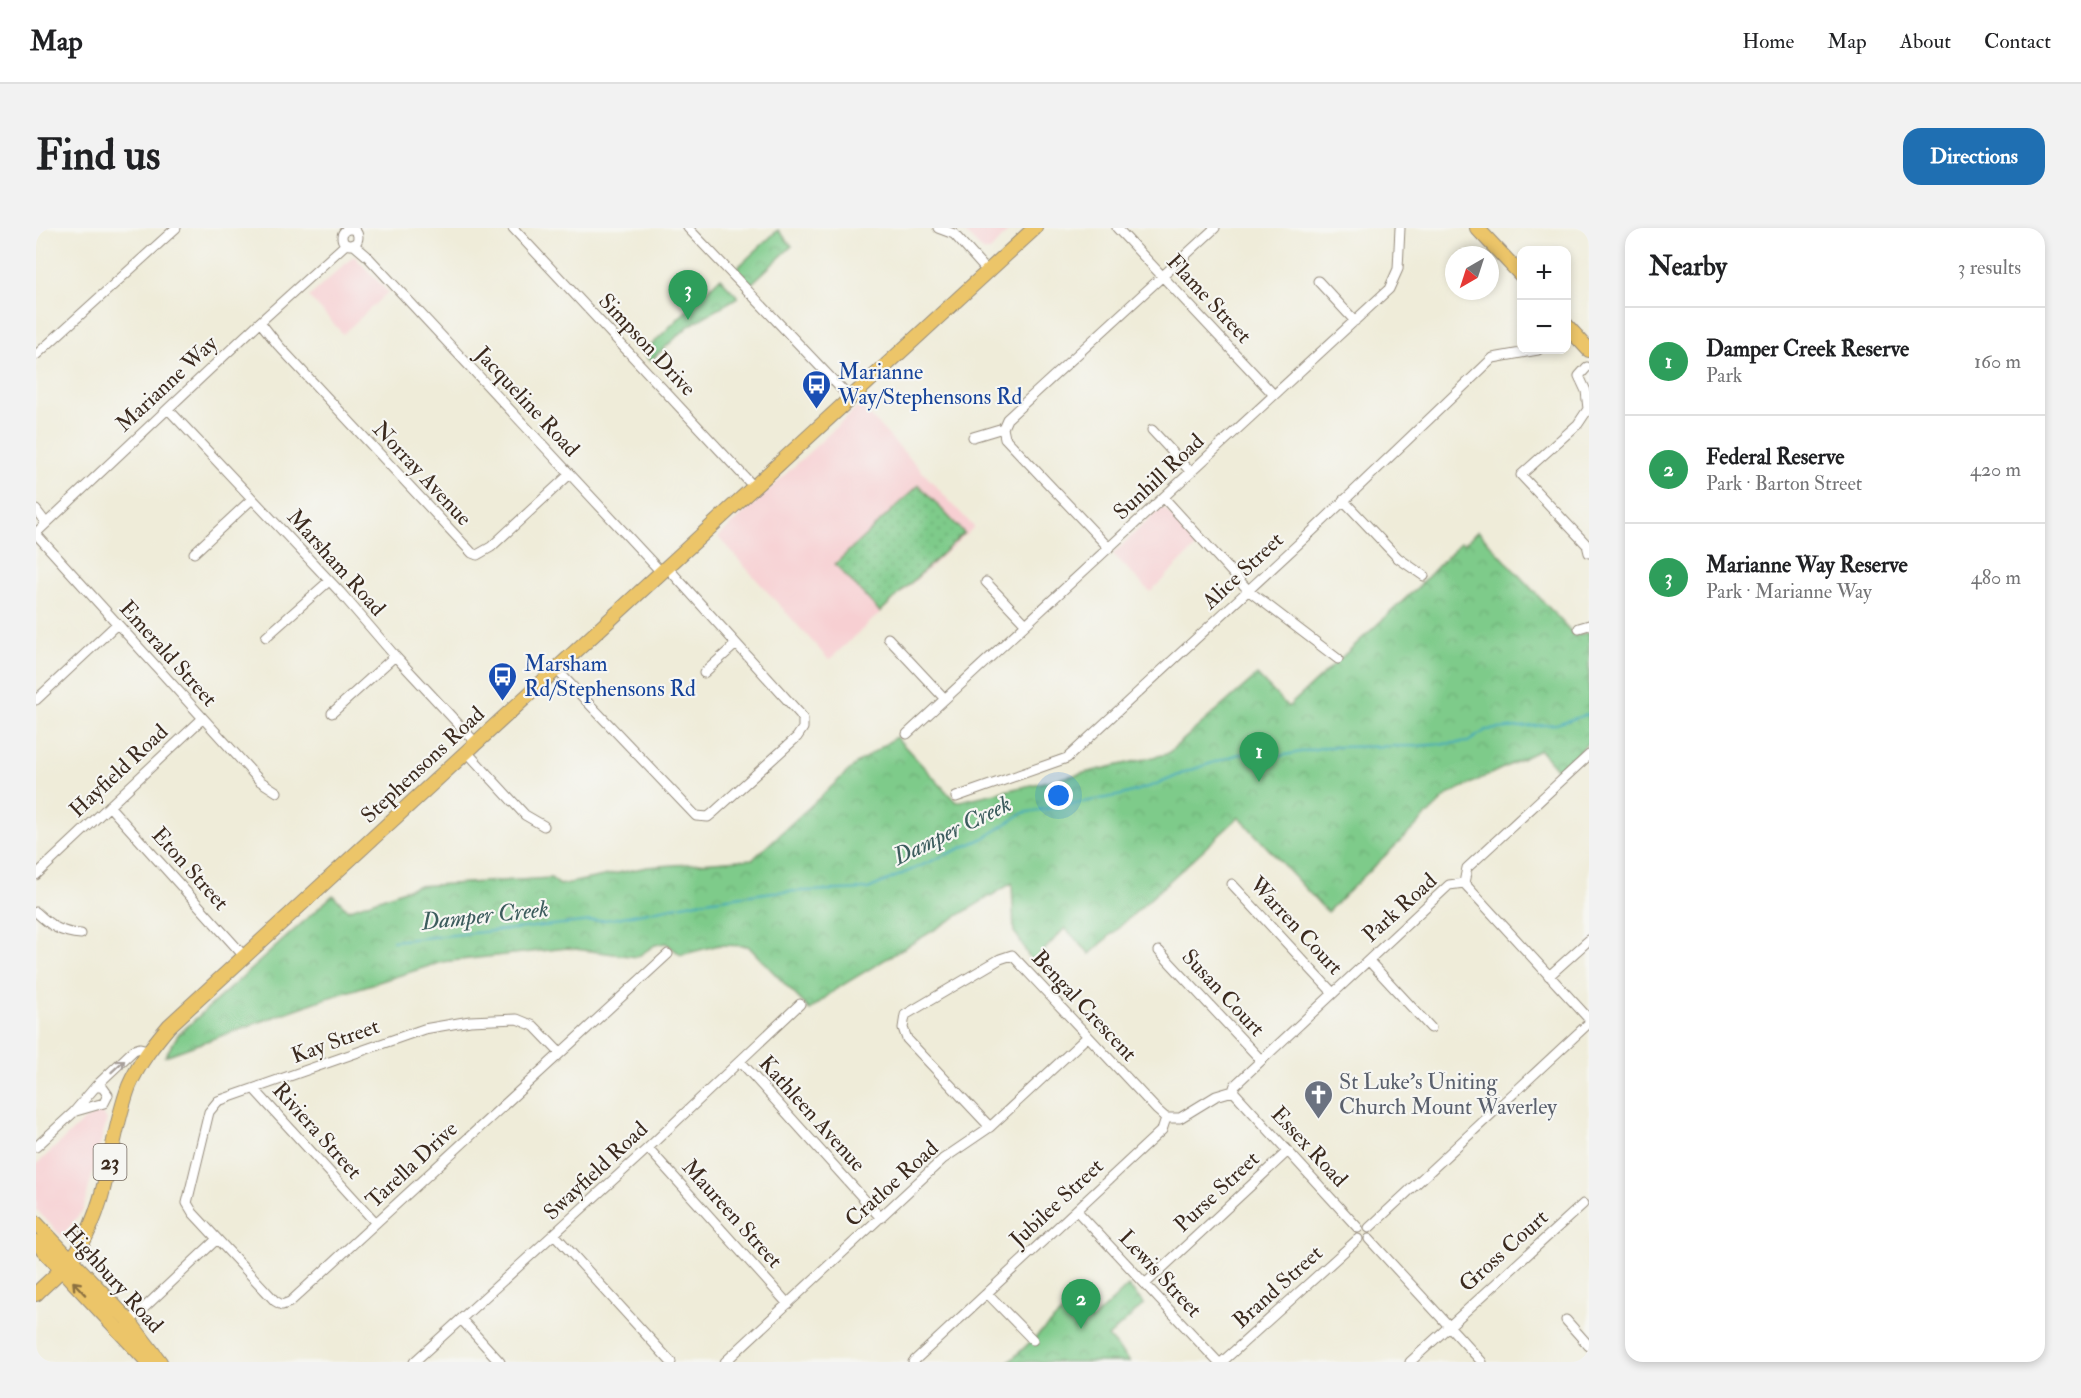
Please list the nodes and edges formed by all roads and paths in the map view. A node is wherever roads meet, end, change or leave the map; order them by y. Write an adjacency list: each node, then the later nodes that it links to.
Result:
1 (176, 228): 20 (street)
2 (513, 228): 30 (street, Simpson Drive)
3 (688, 228): 23 (street)
4 (938, 228): 11 (street)
5 (1035, 228): 11 (main road, Stephensons Road / 23)
6 (1118, 228): 13 (street, Flame Street)
7 (1215, 228): 13 (street)
8 (1400, 228): 15 (street, Sunhill Road)
9 (1478, 228): 12 (main road)
10 (350, 234): 16 (street, Marianne Way); 29 (street, Jacqueline Road)
11 (988, 272): 23 (main road, Stephensons Road / 23)
12 (1517, 272)
13 (1162, 277): 22 (street, Flame Street); 25 (street)
14 (1318, 281): 15 (street)
15 (1355, 321): 22 (street, Sunhill Road)
16 (260, 322): 24 (street, Marianne Way); 29 (street, Norray Avenue)
17 (1572, 339): 18 (main road)
18 (1589, 350)
19 (1517, 354): 33 (street, Alice Street)
20 (36, 355)
21 (1587, 367): 39 (street)
22 (1274, 395): 28 (street, Sunhill Road)
23 (850, 398): 30 (main road, Stephensons Road / 23)
24 (168, 409): 32 (street, Marsham Road); 35 (street, Marianne Way)
25 (1004, 428): 27 (street); 37 (street)
26 (1152, 430): 28 (street)
27 (973, 437)
28 (1191, 472): 31 (street, Sunhill Road)
29 (570, 474): 40 (street, Jacqueline Road)
30 (754, 487): 40 (main road, Stephensons Road / 23)
31 (1164, 498): 37 (street, Sunhill Road); 44 (street)
32 (252, 499): 38 (street); 42 (street, Marsham Road)
33 (1343, 500): 41 (street); 44 (street, Alice Street)
34 (36, 510): 35 (street)
35 (46, 523): 36 (street, Marianne Way)
36 (36, 534): 45 (street, Emerald Street)
37 (1109, 548): 46 (street, Sunhill Road)
38 (194, 553)
39 (1589, 553)
40 (664, 569): 49 (street, Jacqueline Road); 52 (main road, Stephensons Road / 23)
41 (1424, 576)
42 (328, 580): 47 (street); 50 (street, Marsham Road)
43 (986, 582): 46 (street)
44 (1249, 591): 51 (street); 62 (street, Alice Street)
45 (117, 624): 55 (street); 57 (street, Emerald Street)
46 (1026, 624): 54 (street, Sunhill Road)
47 (266, 637)
48 (888, 638): 54 (street)
49 (736, 644): 52 (street, Jacqueline Road); 53 (street)
50 (395, 656): 56 (street); 59 (street, Marsham Road)
51 (1338, 659)
52 (556, 669): 59 (main road, Stephensons Road / 23)
53 (704, 673)
54 (945, 699): 58 (street, Sunhill Road)
55 (36, 700)
56 (332, 713)
57 (202, 719): 61 (street, Emerald Street); 63 (street, Hayfield Road)
58 (907, 734)
59 (471, 747): 64 (street, Marsham Road); 73 (main road, Stephensons Road / 23)
60 (1589, 755): 66 (street, Park Road)
61 (277, 792)
62 (956, 796)
63 (109, 806): 65 (street, Hayfield Road); 73 (street, Eton Street)
64 (544, 826)
65 (36, 875)
66 (1464, 883): 74 (street, Park Road); 75 (street)
67 (1232, 884): 76 (street, Warren Court)
68 (36, 912): 69 (street)
69 (81, 934)
70 (1589, 940): 75 (street)
71 (1159, 951): 83 (street, Susan Court)
72 (668, 954): 82 (street, Tarella Drive)
73 (244, 956): 81 (main road, Stephensons Road / 23)
74 (1368, 961): 76 (street, Park Road); 79 (street)
75 (1549, 975): 78 (street)
76 (1333, 993): 83 (street, Park Road)
77 (800, 1004): 84 (street, Swayfield Road)
78 (1589, 1021): 101 (street)
79 (1431, 1029)
80 (1087, 1037): 89 (street, Bengal Crescent); 90 (street, Cratloe Road); 90 (street, Bengal Crescent)
81 (148, 1050): 85 (street, one-way to 81); 107 (main road, Stephensons Road / 23)
82 (560, 1053): 86 (street, Kay Street); 99 (street, Tarella Drive)
83 (1261, 1060): 87 (street, Park Road)
84 (740, 1061): 92 (street, Swayfield Road); 97 (street, Kathleen Avenue)
85 (96, 1086): 88 (street); 88 (street)
86 (255, 1090): 94 (street, Kay Street); 99 (street, Riviera Street)
87 (1233, 1091): 89 (street); 93 (street, Essex Road)
88 (74, 1112): 91 (street)
89 (1166, 1118): 96 (street, Jubilee Street)
90 (990, 1127): 97 (street, Cratloe Road)
91 (36, 1147)
92 (648, 1148): 102 (street, Swayfield Road); 111 (street, Maureen Street)
93 (1288, 1151): 100 (street, Essex Road); 108 (street, Purse Street)
94 (187, 1203): 103 (street, Tarella Drive)
95 (1582, 1204): 115 (street, Gross Court)
96 (1076, 1210): 108 (street, Lewis Street); 109 (street, Jubilee Street)
97 (881, 1218): 111 (street, Cratloe Road)
98 (36, 1223): 107 (main road, Highbury Road)
99 (376, 1223): 103 (street, Tarella Drive)
100 (1358, 1228): 101 (street); 104 (street)
101 (1369, 1228): 105 (street)
102 (554, 1233): 112 (street, Swayfield Road); 122 (street)
103 (217, 1239): 114 (street)
104 (1358, 1239): 105 (street); 125 (street, Brand Street)
105 (1369, 1239): 115 (street)
106 (36, 1242): 107 (main road, Highbury Road)
107 (66, 1264): 110 (main road, 23); 114 (main road, Highbury Road)
108 (1145, 1284): 125 (street, Lewis Street)
109 (987, 1293): 116 (street); 124 (street, Jubilee Street)
110 (36, 1294)
111 (788, 1304): 123 (street, Cratloe Road)
112 (461, 1319): 120 (street, Swayfield Road); 121 (street)
113 (1566, 1320): 117 (street)
114 (124, 1326): 118 (main road, Highbury Road); 119 (main road, Highbury Road)
115 (1449, 1326): 126 (street, Gross Court); 127 (street)
116 (1033, 1341)
117 (1589, 1346)
118 (148, 1362)
119 (160, 1362)
120 (414, 1362)
121 (500, 1362)
122 (671, 1362)
123 (725, 1362)
124 (913, 1362)
125 (1220, 1362)
126 (1410, 1362)
127 (1482, 1362)

